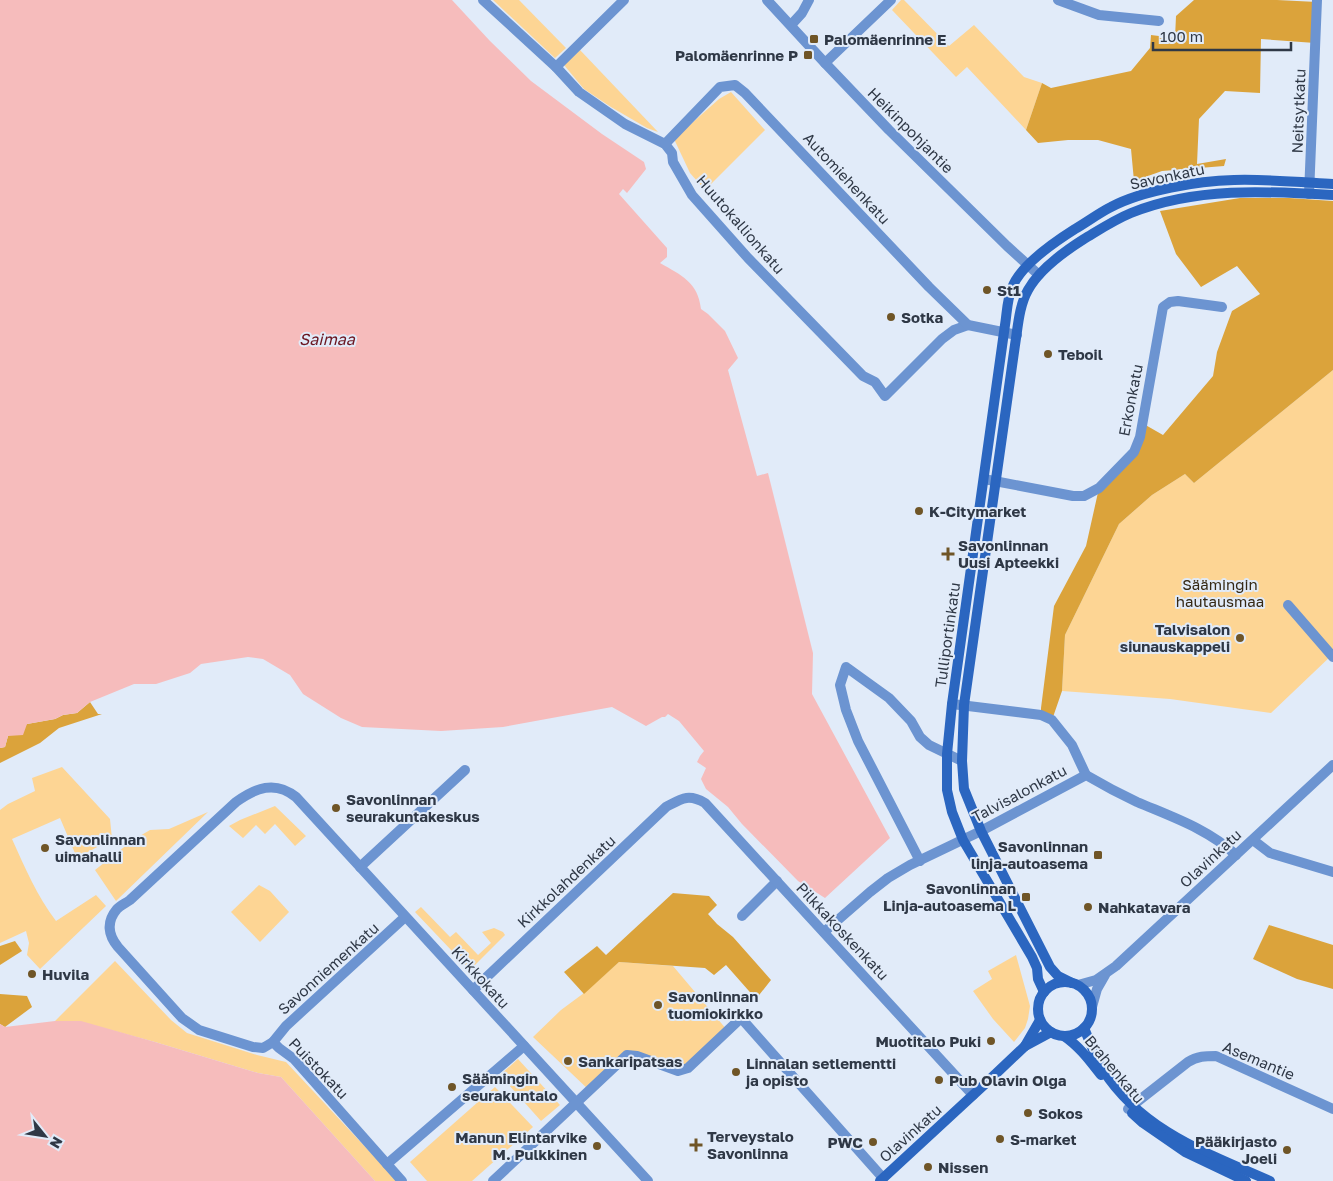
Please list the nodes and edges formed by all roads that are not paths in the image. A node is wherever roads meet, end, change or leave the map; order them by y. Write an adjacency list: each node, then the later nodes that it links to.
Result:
1 (483, 0): 11 (street)
2 (624, 0): 11 (street)
3 (767, 0): 9 (street, Heikinpohjantie)
4 (809, 0): 9 (street)
5 (892, 0): 10 (street)
6 (1058, 0): 8 (street)
7 (1317, 0): 13 (street, Neitsytkatu)
8 (1159, 21)
9 (791, 25): 10 (street, Heikinpohjantie)
10 (825, 63): 17 (street, Heikinpohjantie)
11 (556, 67): 12 (street)
12 (665, 144): 20 (street, Automiehenkatu); 20 (street, Huutokallionkatu)
13 (1310, 182): 14 (main road, Savonkatu); 15 (street, Neitsytkatu); 17 (main road, Savonkatu)
14 (1333, 184)
15 (1310, 194): 16 (main road, Savonkatu); 18 (main road, Savonkatu)
16 (1333, 195)
17 (1027, 265): 18 (street, Heikinpohjantie); 21 (main road, Tulliportinkatu)
18 (1039, 275): 22 (main road, Tulliportinkatu)
19 (1222, 307): 24 (street, Erkonkatu)
20 (968, 325): 21 (street)
21 (1004, 332): 22 (street); 23 (main road, Tulliportinkatu)
22 (1017, 335): 24 (main road, Tulliportinkatu)
23 (984, 479): 24 (street, Erkonkatu); 27 (main road, Tulliportinkatu)
24 (996, 481): 28 (main road, Tulliportinkatu)
25 (1288, 605): 26 (street)
26 (1333, 657)
27 (952, 704): 28 (street); 29 (main road, Tulliportinkatu)
28 (964, 705): 30 (main road, Tulliportinkatu); 33 (street)
29 (947, 754): 30 (street); 36 (main road, Tulliportinkatu); 39 (street)
30 (962, 761): 35 (main road, Tulliportinkatu)
31 (1333, 765): 37 (street, Olavinkatu)
32 (466, 770): 40 (street)
33 (1086, 775): 35 (street, Talvisalonkatu); 38 (street, Talvisalonkatu)
34 (683, 798): 42 (street, Pilkkakoskenkatu); 49 (street, Kirkkolahdenkatu)
35 (981, 831): 36 (street, Talvisalonkatu); 48 (main road, Tulliportinkatu)
36 (963, 840): 39 (street, Talvisalonkatu); 50 (main road, Tulliportinkatu)
37 (1253, 840): 38 (street, Olavinkatu); 41 (street)
38 (1236, 855): 47 (street, Olavinkatu)
39 (920, 861): 46 (street, Talvisalonkatu)
40 (360, 867): 43 (street, Kirkkokatu); 45 (street, Kirkkokatu)
41 (1333, 872)
42 (777, 881): 44 (street); 46 (street, Pilkkakoskenkatu)
43 (118, 908): 56 (street, Puistokatu)
44 (742, 916)
45 (405, 917): 49 (street, Kirkkokatu); 56 (street, Savonniemenkatu)
46 (824, 932): 59 (street, Pilkkakoskenkatu)
47 (1107, 972): 48 (street, Olavinkatu); 51 (street, Olavinkatu)
48 (1075, 984): 50 (main road); 51 (main road)
49 (473, 990): 57 (street, Kirkkokatu)
50 (1044, 992): 52 (main road)
51 (1092, 1007): 53 (main road)
52 (1040, 1020): 54 (main road); 58 (main road, Olavinkatu)
53 (1084, 1028): 55 (main road); 61 (main road, Brahenkatu)
54 (1051, 1032): 55 (main road); 58 (main road, Olavinkatu)
55 (1064, 1036): 61 (main road, Brahenkatu)
56 (273, 1042): 63 (street, Puistokatu)
57 (524, 1046): 60 (street, Kirkkokatu); 63 (street)
58 (1024, 1046): 59 (main road, Olavinkatu)
59 (973, 1095): 64 (main road, Olavinkatu)
60 (577, 1102): 64 (street); 66 (street); 67 (street, Kirkkokatu)
61 (1130, 1107): 62 (street, Asemantie); 68 (main road, Brahenkatu); 69 (main road, Brahenkatu)
62 (1333, 1109)
63 (387, 1164): 65 (street, Puistokatu)
64 (882, 1179)
65 (402, 1181)
66 (492, 1181)
67 (648, 1181)
68 (1246, 1181)
69 (1270, 1181)

